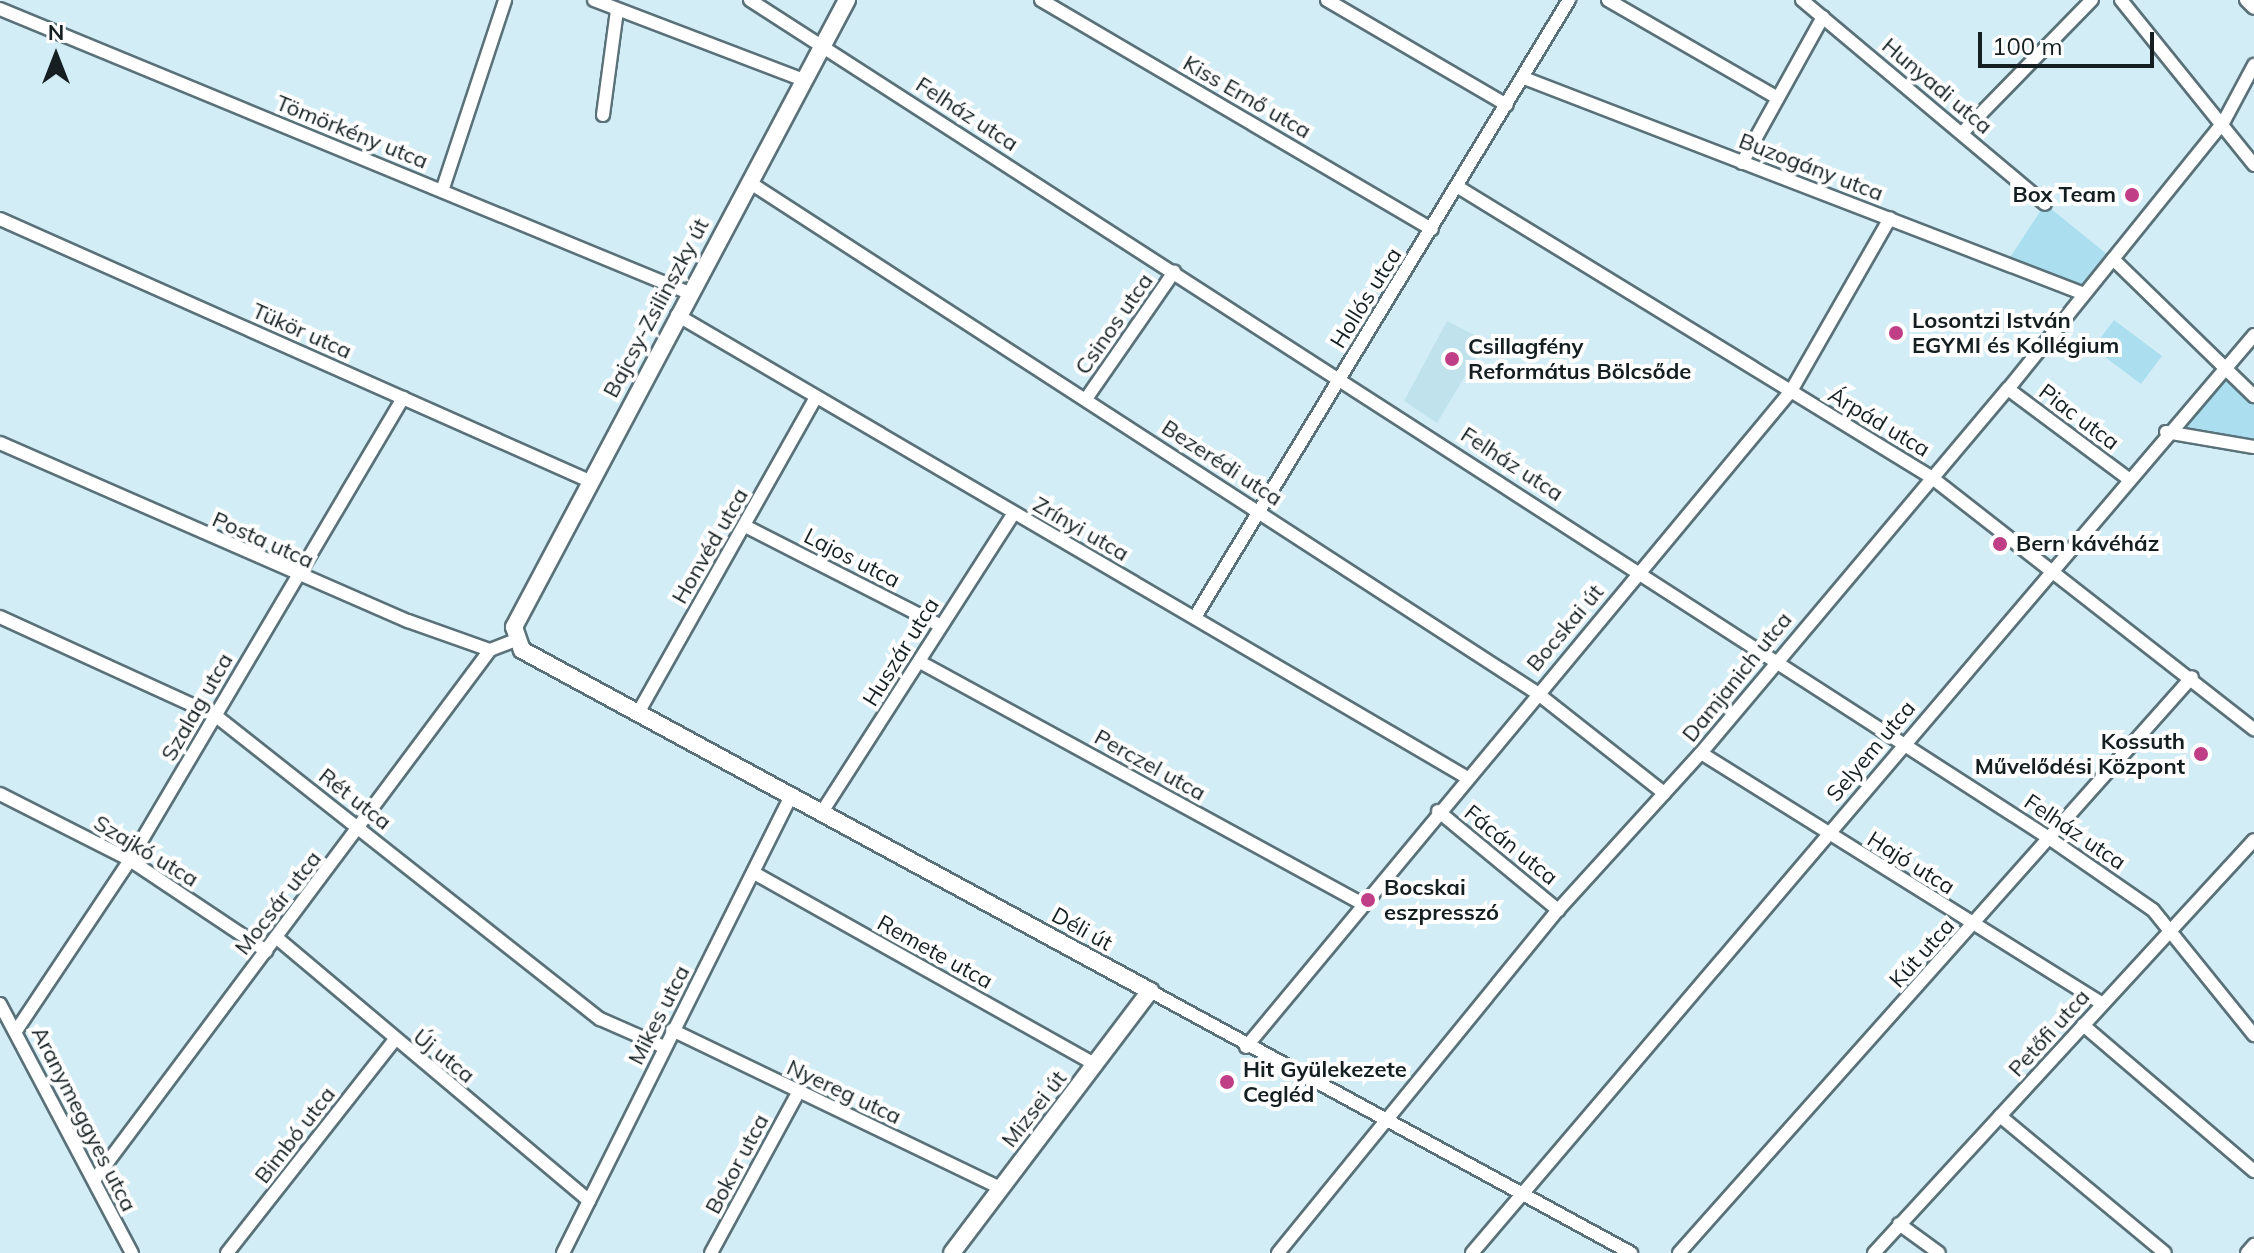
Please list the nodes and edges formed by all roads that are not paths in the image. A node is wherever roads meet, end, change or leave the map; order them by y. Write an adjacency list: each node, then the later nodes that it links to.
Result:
1 (505, 0): 30 (street)
2 (594, 0): 15 (street)
3 (750, 0): 17 (street, Felház utca)
4 (847, 0): 17 (main road, Bajcsy-Zsilinszky út)
5 (1041, 0): 34 (street, Kiss Ernő utca)
6 (1327, 0): 22 (street)
7 (1569, 0): 19 (street, Hollós utca)
8 (1608, 0): 21 (street)
9 (1802, 0): 16 (street, Hunyadi utca)
10 (2092, 0): 25 (street)
11 (2121, 0): 24 (street)
12 (2246, 0): 13 (street)
13 (2254, 8)
14 (0, 9): 30 (street, Tömörkény utca)
15 (617, 10): 20 (street); 23 (street)
16 (1823, 17): 21 (street); 25 (street, Hunyadi utca)
17 (823, 45): 20 (main road, Bajcsy-Zsilinszky út); 36 (street, Felház utca)
18 (2254, 65): 24 (street, Damjanich utca)
19 (1524, 78): 22 (street, Hollós utca); 26 (street, Buzogány utca)
20 (804, 80): 28 (main road, Bajcsy-Zsilinszky út)
21 (1776, 97): 26 (street)
22 (1507, 105): 29 (street, Hollós utca)
23 (603, 115)
24 (2223, 123): 27 (street); 35 (street, Damjanich utca)
25 (1962, 133): 31 (street, Hunyadi utca)
26 (1742, 163): 32 (street, Buzogány utca)
27 (2254, 165)
28 (749, 182): 37 (main road, Bajcsy-Zsilinszky út); 48 (street, Bezerédi utca)
29 (1458, 187): 34 (street, Hollós utca); 44 (street, Árpád utca)
30 (442, 191): 37 (street, Tömörkény utca)
31 (2045, 204)
32 (1890, 218): 38 (street, Buzogány utca); 44 (street, Bocskai út)
33 (0, 219): 46 (street, Tükör utca)
34 (1432, 229): 42 (street, Hollós utca)
35 (2113, 259): 38 (street, Damjanich utca); 41 (street)
36 (1174, 272): 42 (street, Felház utca); 48 (street, Csinos utca)
37 (689, 293): 39 (main road, Bajcsy-Zsilinszky út)
38 (2084, 294): 43 (street, Damjanich utca)
39 (677, 315): 47 (street, Zrínyi utca); 54 (main road, Bajcsy-Zsilinszky út)
40 (2254, 335): 41 (street, Selyem utca)
41 (2225, 367): 45 (street); 49 (street, Selyem utca)
42 (1341, 377): 55 (street, Hollós utca); 59 (street, Felház utca)
43 (2008, 389): 52 (street, Damjanich utca); 53 (street, Piac utca)
44 (1791, 391): 52 (street, Árpád utca); 59 (street, Bocskai út)
45 (2254, 396)
46 (403, 398): 54 (street, Tükör utca); 60 (street, Szalag utca)
47 (815, 399): 56 (street, Zrínyi utca); 57 (street, Honvéd utca)
48 (1086, 399): 55 (street, Bezerédi utca)
49 (2166, 432): 51 (street); 53 (street, Selyem utca)
50 (0, 443): 60 (street, Posta utca)
51 (2254, 447)
52 (1931, 477): 58 (street, Árpád utca); 66 (street, Damjanich utca)
53 (2126, 477): 58 (street, Selyem utca)
54 (587, 480): 64 (main road, Bajcsy-Zsilinszky út)
55 (1261, 512): 62 (street, Hollós utca); 69 (street, Bezerédi utca)
56 (1014, 513): 62 (street, Zrínyi utca); 63 (street, Huszár utca)
57 (745, 526): 63 (street, Lajos utca); 70 (street, Honvéd utca)
58 (2051, 565): 68 (street, Árpád utca); 73 (street, Selyem utca)
59 (1640, 570): 66 (street, Felház utca); 69 (street, Bocskai út)
60 (296, 577): 65 (street, Posta utca); 71 (street, Szalag utca)
61 (0, 617): 71 (street, Rét utca)
62 (1195, 617): 75 (street, Zrínyi utca)
63 (941, 626): 67 (street, Huszár utca)
64 (516, 640): 65 (street); 70 (main road, Déli út)
65 (490, 650): 81 (street, Mocsár utca)
66 (1775, 660): 73 (street, Felház utca); 74 (street, Damjanich utca)
67 (920, 662): 80 (street, Huszár utca); 89 (street, Perczel utca)
68 (2192, 677): 72 (street, Árpád utca); 83 (street, Kút utca)
69 (1537, 693): 75 (street, Bocskai út); 76 (street, Bezerédi utca)
70 (638, 713): 78 (main road, Déli út)
71 (216, 716): 81 (street, Rét utca); 86 (street, Szalag utca)
72 (2254, 729)
73 (1903, 743): 82 (street, Selyem utca); 83 (street, Felház utca)
74 (1701, 753): 76 (street, Damjanich utca); 82 (street, Hajó utca)
75 (1466, 777): 79 (street, Bocskai út)
76 (1664, 793): 90 (street, Damjanich utca)
77 (0, 794): 86 (street, Szajkó utca)
78 (791, 796): 80 (main road, Déli út); 88 (street, Mikes utca)
79 (1438, 811): 89 (street, Bocskai út); 90 (street, Fácán utca)
80 (822, 812): 95 (main road, Déli út)
81 (361, 829): 93 (street, Mocsár utca); 103 (street, Rét utca)
82 (1826, 834): 91 (street, Hajó utca); 112 (street, Selyem utca)
83 (2049, 838): 91 (street, Kút utca); 92 (street, Felház utca)
84 (2254, 840): 85 (street, Petőfi utca)
85 (2244, 851): 87 (street); 92 (street, Petőfi utca)
86 (130, 860): 94 (street, Szajkó utca); 100 (street, Szalag utca)
87 (2254, 863)
88 (754, 873): 99 (street, Mikes utca); 105 (street, Remete utca)
89 (1361, 903): 104 (street, Bocskai út)
90 (1558, 910): 108 (street, Damjanich utca)
91 (1974, 925): 97 (street, Hajó utca); 124 (street, Kút utca)
92 (2172, 928): 97 (street, Petőfi utca); 101 (street, Felház utca)
93 (277, 938): 94 (street, Mocsár utca); 102 (street, Új utca)
94 (266, 951): 110 (street, Mocsár utca)
95 (1150, 991): 104 (street, Déli út); 105 (main road, Mizsei út)
96 (0, 1004): 100 (street, Aranymeggyes utca)
97 (2102, 1004): 98 (street, Petőfi utca)
98 (2083, 1025): 107 (street, Petőfi utca); 109 (street)
99 (672, 1030): 103 (street, Mikes utca); 106 (street, Nyereg utca)
100 (16, 1031): 110 (street, Aranymeggyes utca)
101 (2254, 1035)
102 (394, 1041): 113 (street, Új utca); 117 (street, Bimbó utca)
103 (664, 1047): 113 (street, Mikes utca)
104 (1246, 1047): 108 (street, Déli út)
105 (1096, 1065): 111 (main road, Mizsei út)
106 (798, 1093): 111 (street, Nyereg utca); 119 (street, Bokor utca)
107 (2000, 1116): 114 (street, Petőfi utca); 127 (street)
108 (1386, 1121): 112 (street, Déli út); 121 (street, Damjanich utca)
109 (2254, 1171)
110 (95, 1179): 116 (street, Aranymeggyes utca)
111 (1001, 1188): 120 (main road, Mizsei út)
112 (1521, 1194): 122 (street, Selyem utca); 123 (street, Déli út)
113 (589, 1201): 118 (street, Mikes utca)
114 (1899, 1224): 125 (street, Petőfi utca); 126 (street)
115 (2254, 1245): 128 (street)
116 (132, 1253)
117 (227, 1253)
118 (563, 1253)
119 (711, 1253)
120 (952, 1253)
121 (1278, 1253)
122 (1472, 1253)
123 (1631, 1253)
124 (1679, 1253)
125 (1874, 1253)
126 (1939, 1253)
127 (2165, 1253)
128 (2247, 1253)

